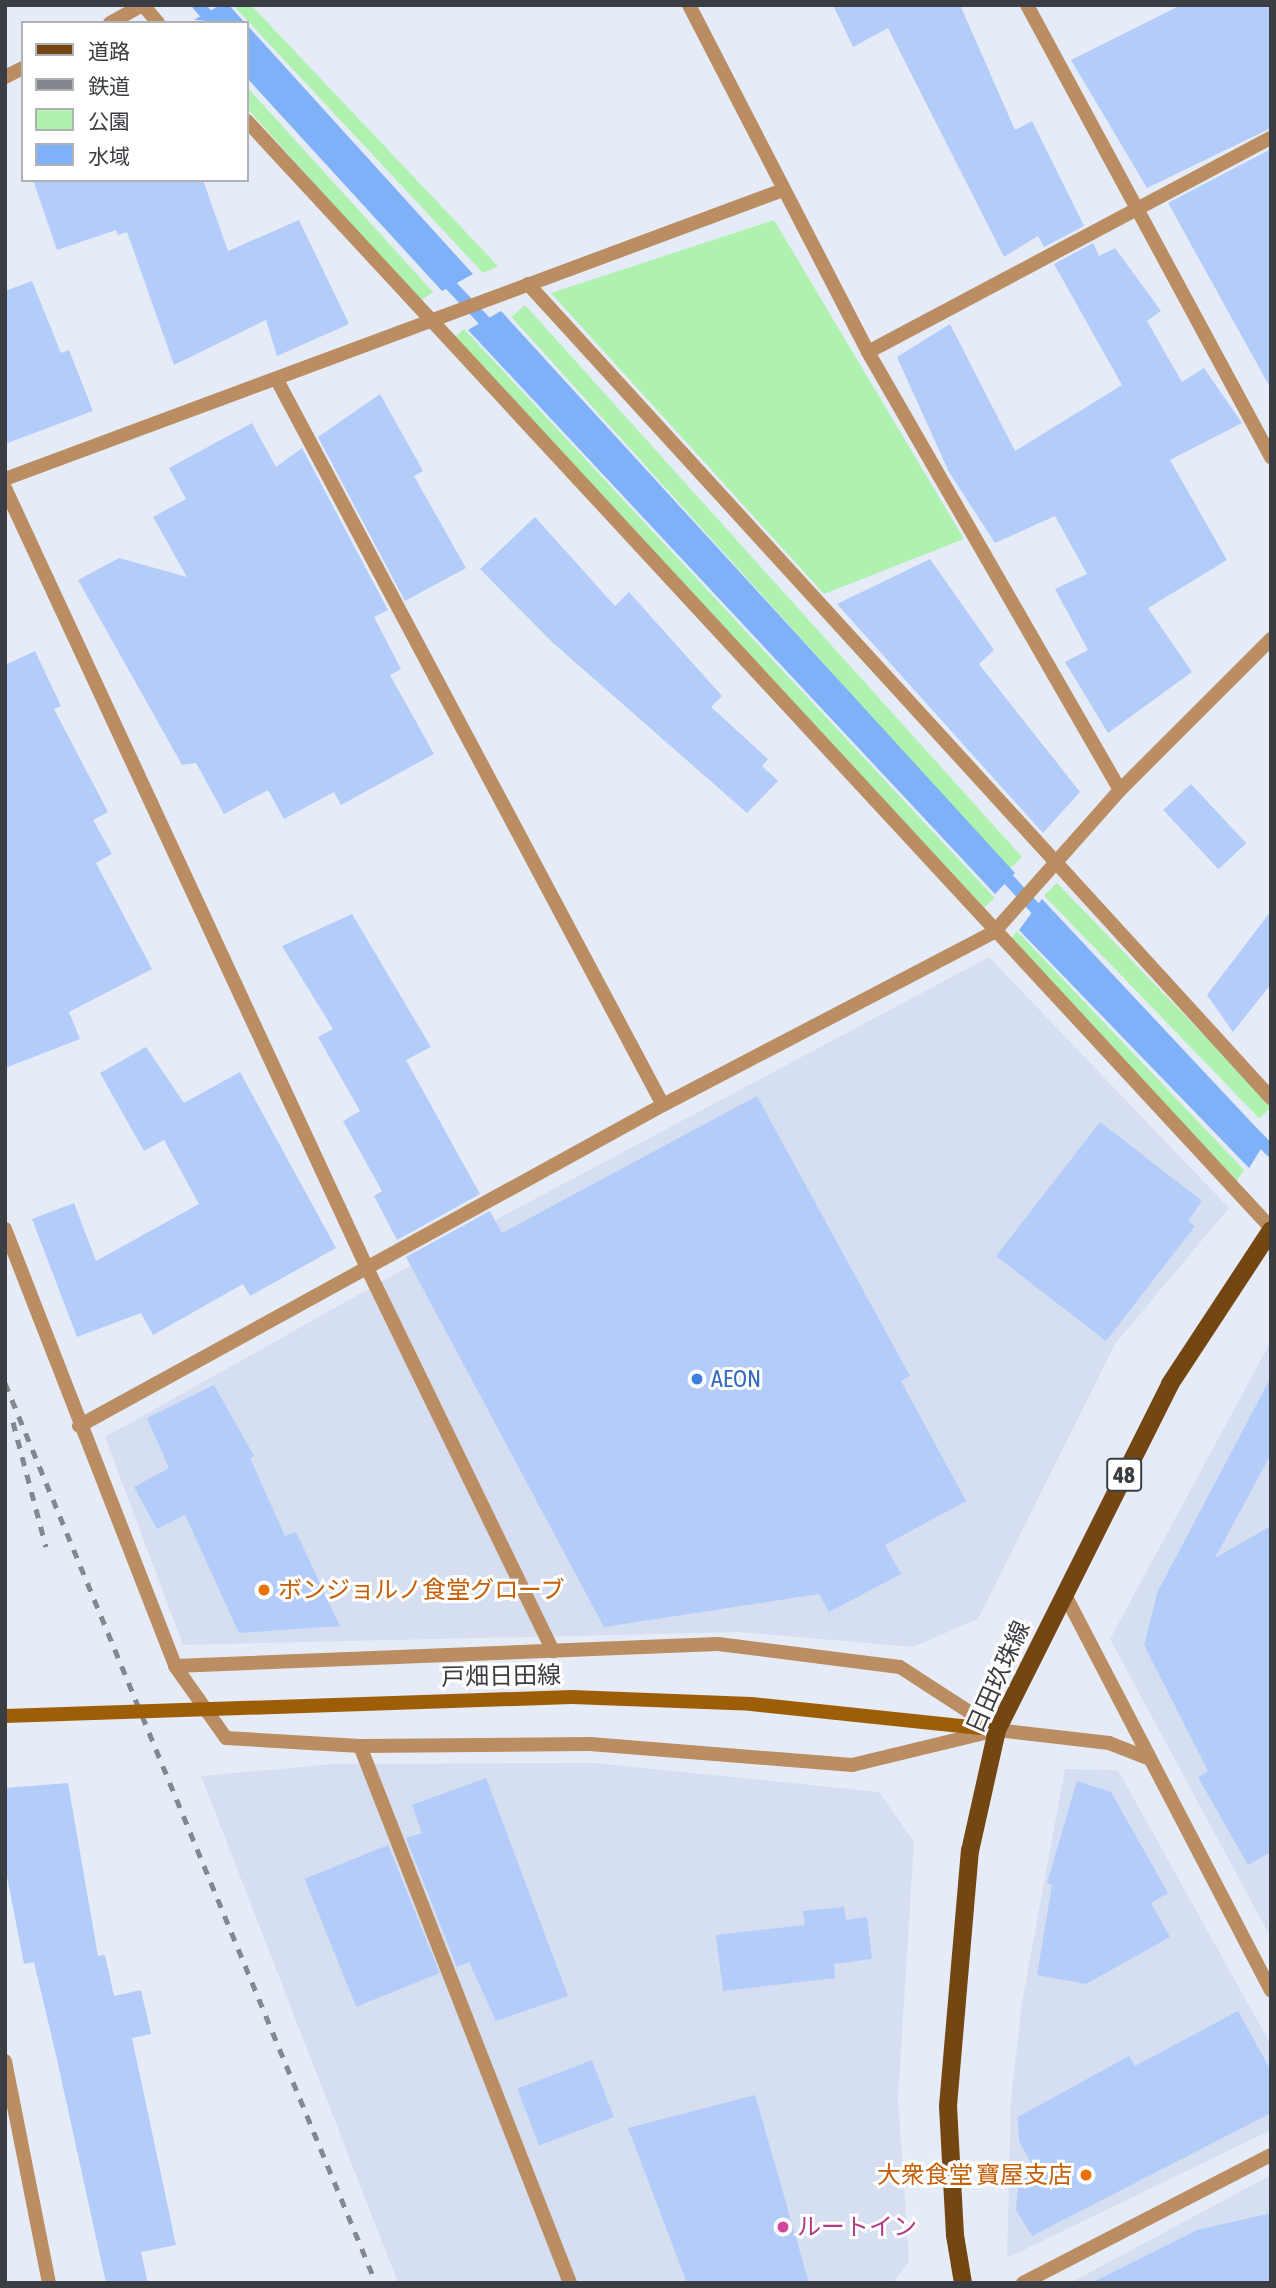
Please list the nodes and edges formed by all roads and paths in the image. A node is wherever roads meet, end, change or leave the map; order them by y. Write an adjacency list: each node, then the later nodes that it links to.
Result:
1 (143, 5): 4 (street); 5 (street)
2 (688, 5): 10 (street)
3 (1027, 5): 11 (street)
4 (114, 21)
5 (156, 21)
6 (21, 69): 7 (street)
7 (5, 77)
8 (248, 122): 13 (street)
9 (1271, 138): 11 (street)
10 (783, 190): 12 (street); 14 (street)
11 (1136, 211): 14 (street); 16 (street)
12 (528, 284): 13 (street); 21 (street)
13 (430, 323): 15 (street); 22 (street)
14 (868, 352): 20 (street)
15 (277, 380): 17 (street); 24 (street)
16 (1271, 457)
17 (5, 479)
18 (5, 488): 27 (street)
19 (1271, 639): 20 (street)
20 (1121, 790): 21 (street)
21 (1055, 866): 22 (street); 23 (street)
22 (994, 932): 24 (street); 26 (street)
23 (1271, 1098)
24 (663, 1105): 27 (street)
25 (5, 1229): 28 (street)
26 (1271, 1229): 29 (main road, 日田玖珠線 / 48)
27 (367, 1268): 28 (street); 30 (street)
28 (79, 1426): 31 (street)
29 (1063, 1593): 33 (main road, 日田玖珠線 / 48); 35 (street)
30 (552, 1651): 31 (street); 33 (street)
31 (176, 1666): 34 (street)
32 (5, 1716): 33 (main road, 戸畑日田線, bridge)
33 (997, 1730): 34 (street); 35 (street); 41 (main road, 日田玖珠線 / 48)
34 (360, 1746): 40 (street)
35 (1150, 1759): 36 (street)
36 (1271, 1990)
37 (5, 2061): 39 (street)
38 (1271, 2155): 42 (street)
39 (49, 2283)
40 (570, 2283)
41 (963, 2283)
42 (1023, 2283)

